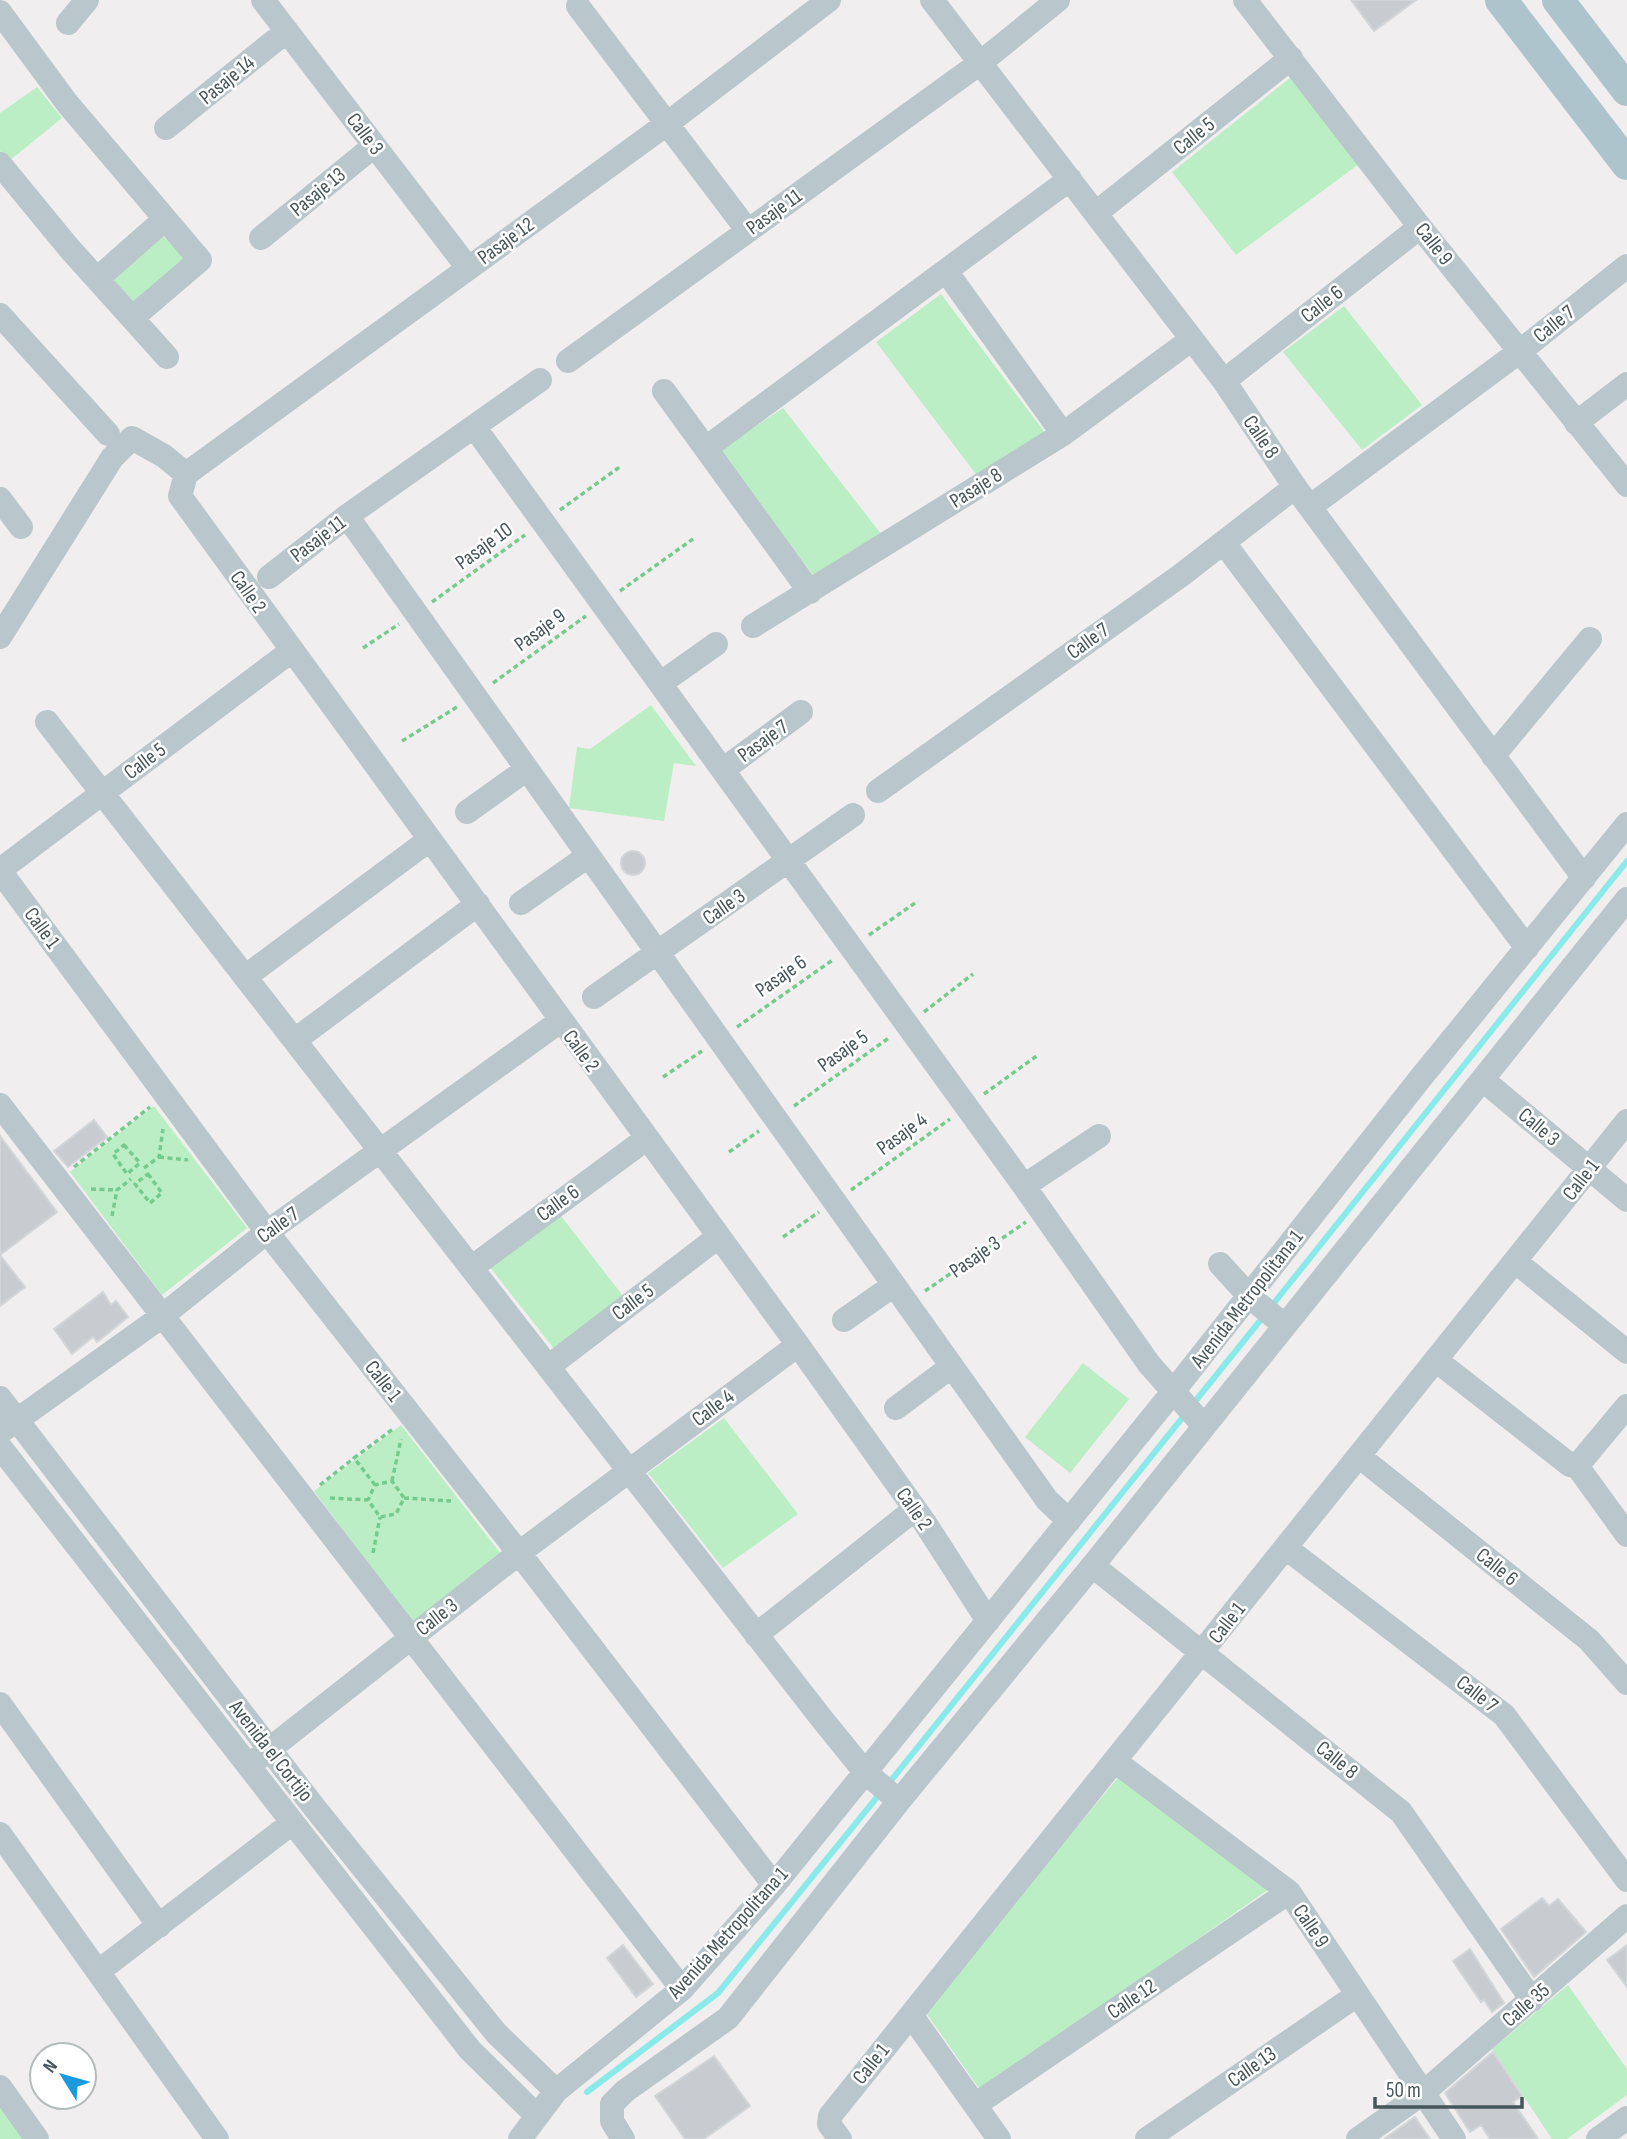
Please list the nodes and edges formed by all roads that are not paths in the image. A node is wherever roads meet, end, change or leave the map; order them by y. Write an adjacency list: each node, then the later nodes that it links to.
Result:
1 (87, 0): 11 (street)
2 (263, 0): 12 (street, Calle 3)
3 (829, 0): 16 (street, Pasaje 12)
4 (932, 0): 14 (street, Calle 8)
5 (1058, 0): 14 (street)
6 (1245, 0): 13 (street, Calle 9)
7 (1501, 0): 20 (main road)
8 (1561, 1): 15 (main road)
9 (578, 6): 16 (street)
10 (0, 12): 23 (street)
11 (68, 23)
12 (287, 31): 17 (street, Pasaje 14); 18 (street, Calle 3)
13 (1291, 58): 22 (street, Calle 5); 24 (street, Calle 9)
14 (980, 63): 21 (street, Calle 8); 25 (street, Pasaje 11)
15 (1627, 90)
16 (668, 123): 25 (street); 28 (street, Pasaje 12)
17 (166, 128)
18 (374, 146): 26 (street, Pasaje 13); 28 (street, Calle 3)
19 (0, 164): 30 (street)
20 (1627, 164)
21 (1070, 180): 22 (street, Calle 8); 29 (street)
22 (1096, 213): 33 (street, Calle 8)
23 (165, 219): 30 (street); 32 (street)
24 (1420, 227): 34 (street, Calle 9); 38 (street, Calle 6)
25 (748, 231): 36 (street, Pasaje 11)
26 (261, 238)
27 (1627, 266): 34 (street, Calle 7)
28 (468, 268): 46 (street, Pasaje 12)
29 (946, 271): 44 (street); 45 (street)
30 (97, 279): 32 (street)
31 (0, 315): 43 (street)
32 (132, 318): 35 (street)
33 (1192, 339): 38 (street, Calle 8); 44 (street, Pasaje 8)
34 (1519, 352): 41 (street, Calle 9); 50 (street, Calle 7)
35 (167, 356)
36 (568, 361)
37 (540, 380): 42 (street, Pasaje 11)
38 (1224, 381): 48 (street, Calle 8)
39 (1627, 384): 41 (street)
40 (664, 391): 45 (street)
41 (1576, 422): 47 (street, Calle 9)
42 (475, 428): 51 (street, Pasaje 11); 61 (street)
43 (108, 434)
44 (1063, 434): 55 (street, Pasaje 8)
45 (706, 448): 55 (street)
46 (184, 477): 57 (street); 60 (street, Calle 2)
47 (1627, 485)
48 (1295, 487): 50 (street, Calle 8); 53 (street, Calle 7)
49 (0, 499): 52 (street)
50 (1311, 506): 64 (street, Calle 8)
51 (347, 516): 54 (street, Pasaje 11); 65 (street)
52 (21, 527)
53 (1224, 543): 67 (street, Calle 7); 80 (street)
54 (269, 577)
55 (810, 592): 56 (street, Pasaje 8)
56 (753, 625)
57 (0, 637)
58 (1590, 639): 64 (street)
59 (716, 643): 61 (street)
60 (290, 652): 68 (street, Calle 5); 72 (street, Calle 2)
61 (661, 683): 66 (street)
62 (801, 712): 66 (street, Pasaje 7)
63 (47, 722): 68 (street)
64 (1493, 756): 76 (street, Calle 8)
65 (527, 769): 69 (street); 73 (street)
66 (724, 769): 74 (street)
67 (878, 791)
68 (102, 793): 75 (street, Calle 5); 82 (street)
69 (467, 812)
70 (853, 815): 74 (street, Calle 3)
71 (1627, 824): 76 (street, Avenida Metropolitana 1)
72 (429, 840): 79 (street, Calle 2); 82 (street)
73 (588, 856): 78 (street); 81 (street)
74 (790, 861): 81 (street, Calle 3); 93 (street)
75 (0, 871): 95 (street, Calle 1)
76 (1584, 878): 80 (street, Avenida Metropolitana 1)
77 (1627, 899): 86 (street)
78 (521, 903)
79 (478, 904): 84 (street, Calle 2); 85 (street)
80 (1527, 948): 101 (street, Avenida Metropolitana 1)
81 (658, 953): 83 (street, Calle 3); 100 (street)
82 (245, 977): 85 (street)
83 (594, 997)
84 (559, 1022): 90 (street, Calle 2); 91 (street, Calle 7)
85 (295, 1040): 91 (street)
86 (1483, 1080): 92 (street, Calle 3); 104 (street)
87 (0, 1105): 102 (street)
88 (1627, 1121): 92 (street, Calle 1)
89 (1099, 1136): 93 (street)
90 (646, 1139): 96 (street, Calle 2); 99 (street, Calle 6)
91 (381, 1152): 95 (street, Calle 7); 99 (street)
92 (1590, 1170): 94 (street, Calle 3); 97 (street, Calle 1)
93 (1024, 1186): 110 (street)
94 (1627, 1200)
95 (267, 1232): 102 (street, Calle 7); 124 (street, Calle 1)
96 (718, 1237): 105 (street, Calle 2); 109 (street, Calle 5)
97 (1516, 1262): 106 (street); 107 (street, Calle 1)
98 (1220, 1264): 101 (street)
99 (471, 1268): 109 (street)
100 (901, 1294): 103 (street); 108 (street)
101 (1253, 1300): 104 (street); 110 (street, Avenida Metropolitana 1)
102 (161, 1317): 115 (street, Calle 7); 128 (street)
103 (844, 1320)
104 (1281, 1323): 114 (street)
105 (798, 1345): 119 (street, Calle 4); 120 (street, Calle 2)
106 (1627, 1352)
107 (1437, 1361): 117 (street, Calle 1); 118 (street)
108 (952, 1366): 113 (street); 121 (street)
109 (548, 1367): 119 (street)
110 (1175, 1396): 114 (street); 121 (street, Avenida Metropolitana 1)
111 (0, 1398): 115 (street, Avenida el Cortijo)
112 (1627, 1406): 118 (street)
113 (896, 1408)
114 (1200, 1422): 125 (street)
115 (8, 1427): 132 (street, Avenida el Cortijo)
116 (0, 1447): 134 (street, Avenida el Cortijo)
117 (1360, 1457): 123 (street, Calle 1); 130 (street, Calle 6)
118 (1577, 1466): 122 (street)
119 (628, 1471): 124 (street, Calle 3); 127 (street)
120 (915, 1509): 126 (street, Calle 2); 127 (street)
121 (1069, 1521): 126 (street, Avenida Metropolitana 1)
122 (1627, 1535)
123 (1286, 1548): 129 (street, Calle 1); 139 (street, Calle 7)
124 (519, 1553): 128 (street, Calle 3); 140 (street, Calle 1)
125 (1093, 1566): 129 (street, Calle 8); 136 (street)
126 (988, 1620): 135 (street, Avenida Metropolitana 1)
127 (756, 1635): 135 (street)
128 (411, 1638): 132 (street, Calle 3); 145 (street)
129 (1204, 1652): 133 (street, Calle 1); 147 (street, Calle 8)
130 (1627, 1683)
131 (0, 1704): 143 (street)
132 (270, 1749): 134 (street, Calle 3); 150 (street, Avenida el Cortijo)
133 (1116, 1762): 141 (street, Calle 9); 148 (street, Calle 1)
134 (248, 1765): 137 (street, Avenida el Cortijo)
135 (868, 1775): 136 (street); 140 (street, Avenida Metropolitana 1)
136 (896, 1798): 159 (street)
137 (292, 1823): 143 (street); 153 (street, Avenida el Cortijo)
138 (0, 1834): 144 (street)
139 (1627, 1880)
140 (774, 1885): 145 (street, Avenida Metropolitana 1)
141 (1289, 1892): 146 (street, Calle 9); 152 (street, Calle 12)
142 (1627, 1916): 147 (street, Calle 35)
143 (159, 1926): 144 (street)
144 (99, 1971): 157 (street)
145 (682, 1989): 150 (street, Avenida Metropolitana 1)
146 (1357, 1995): 151 (street, Calle 9); 161 (street, Calle 13)
147 (1532, 2000): 151 (street, Calle 35)
148 (911, 2015): 152 (street); 155 (street, Calle 1)
149 (0, 2087): 156 (street)
150 (556, 2091): 153 (street, Avenida Metropolitana 1)
151 (1423, 2093): 162 (street, Calle 35); 163 (street, Calle 9)
152 (975, 2105): 160 (street)
153 (537, 2116): 158 (street, Avenida Metropolitana 1)
154 (1627, 2118): 164 (street)
155 (834, 2132)
156 (37, 2139)
157 (217, 2139)
158 (520, 2139)
159 (623, 2139)
160 (999, 2139)
161 (1147, 2139)
162 (1358, 2139)
163 (1454, 2139)
164 (1598, 2139)

